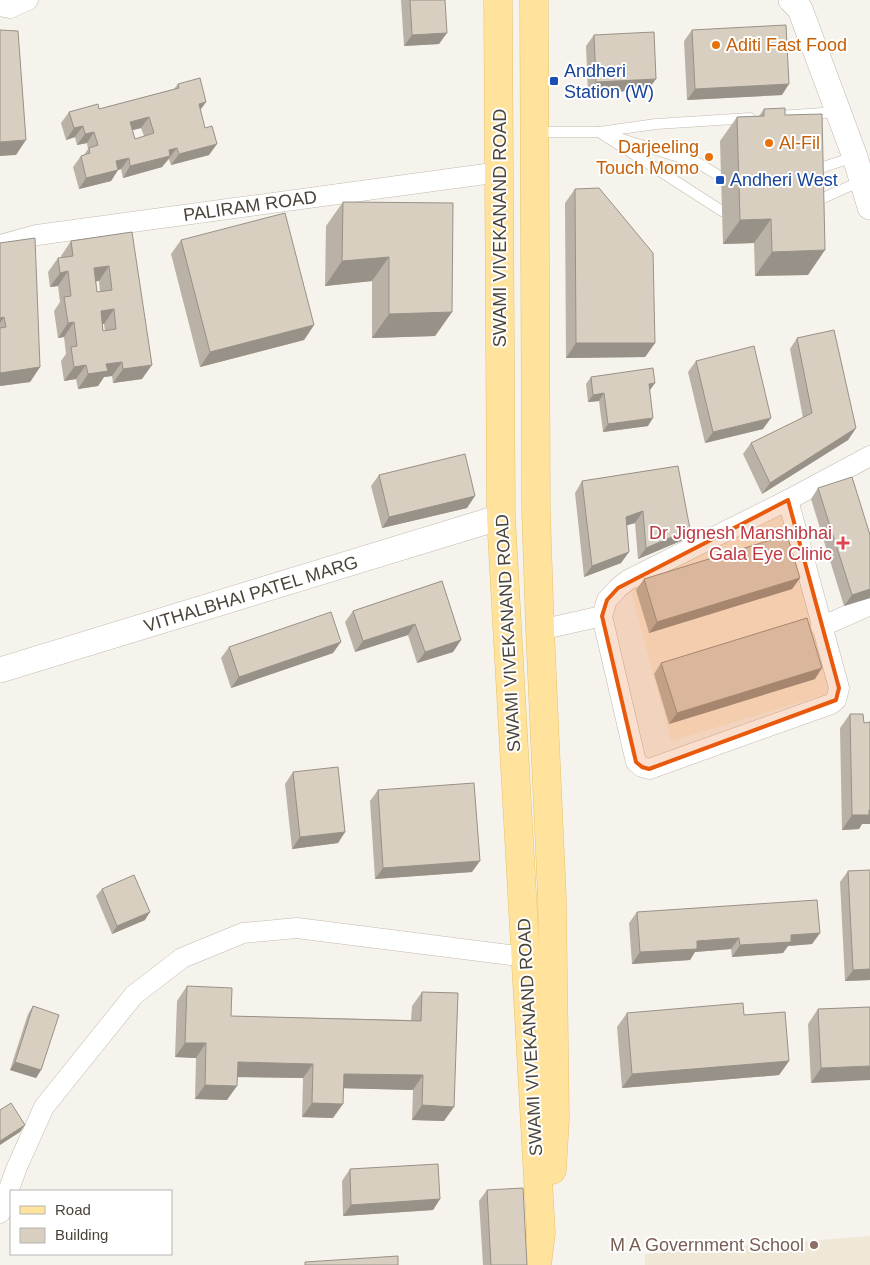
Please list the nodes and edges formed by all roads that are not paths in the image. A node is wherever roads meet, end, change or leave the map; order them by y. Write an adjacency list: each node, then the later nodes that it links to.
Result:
1 (28, 0): 5 (street)
2 (498, 0): 10 (main road, SWAMI VIVEKANAND ROAD)
3 (534, 0): 7 (main road, SWAMI VIVEKANAND ROAD)
4 (791, 0): 6 (street)
5 (0, 6)
6 (838, 112): 8 (lane); 9 (street)
7 (534, 132): 8 (lane); 24 (main road, SWAMI VIVEKANAND ROAD)
8 (599, 132): 12 (lane); 16 (lane)
9 (855, 157): 11 (lane); 13 (street)
10 (500, 172): 17 (street, PALIRAM ROAD); 20 (main road, SWAMI VIVEKANAND ROAD)
11 (806, 173)
12 (721, 177)
13 (861, 181): 14 (lane); 15 (street)
14 (806, 206)
15 (870, 207)
16 (722, 211)
17 (0, 245)
18 (870, 456): 19 (street)
19 (788, 500): 22 (street); 23 (street)
20 (501, 517): 25 (street, VITHALBHAI PATEL MARG); 26 (main road, SWAMI VIVEKANAND ROAD)
21 (870, 605): 23 (street)
22 (602, 616): 23 (street); 24 (street)
23 (821, 627)
24 (540, 630): 31 (main road, SWAMI VIVEKANAND ROAD)
25 (0, 670)
26 (526, 957): 27 (street); 30 (main road, SWAMI VIVEKANAND ROAD)
27 (16, 1167): 28 (street); 29 (street)
28 (0, 1179)
29 (0, 1214)
30 (537, 1265)
31 (545, 1265)

